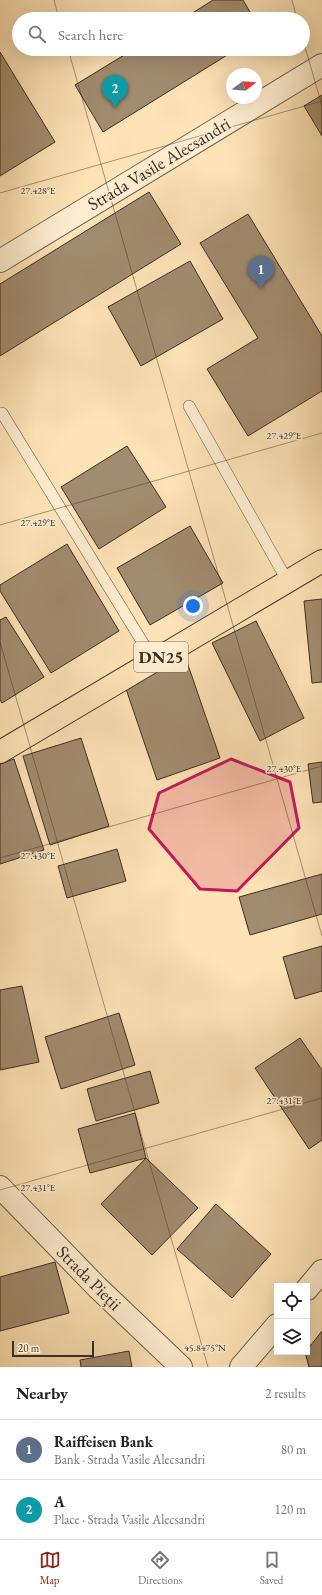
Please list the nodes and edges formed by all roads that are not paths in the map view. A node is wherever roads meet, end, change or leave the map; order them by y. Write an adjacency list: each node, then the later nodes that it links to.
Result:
1 (322, 64): 2 (street, Strada Vasile Alecsandri)
2 (2, 254)
3 (190, 406): 6 (lane)
4 (2, 413): 7 (lane)
5 (322, 561): 6 (main road, DN25)
6 (288, 582): 7 (main road, DN25)
7 (154, 661): 8 (main road, DN25)
8 (0, 752)
9 (0, 1187): 13 (street, Strada Pieții)
10 (322, 1271): 11 (street)
11 (310, 1285)
12 (274, 1328): 14 (street)
13 (181, 1367)
14 (241, 1367)

